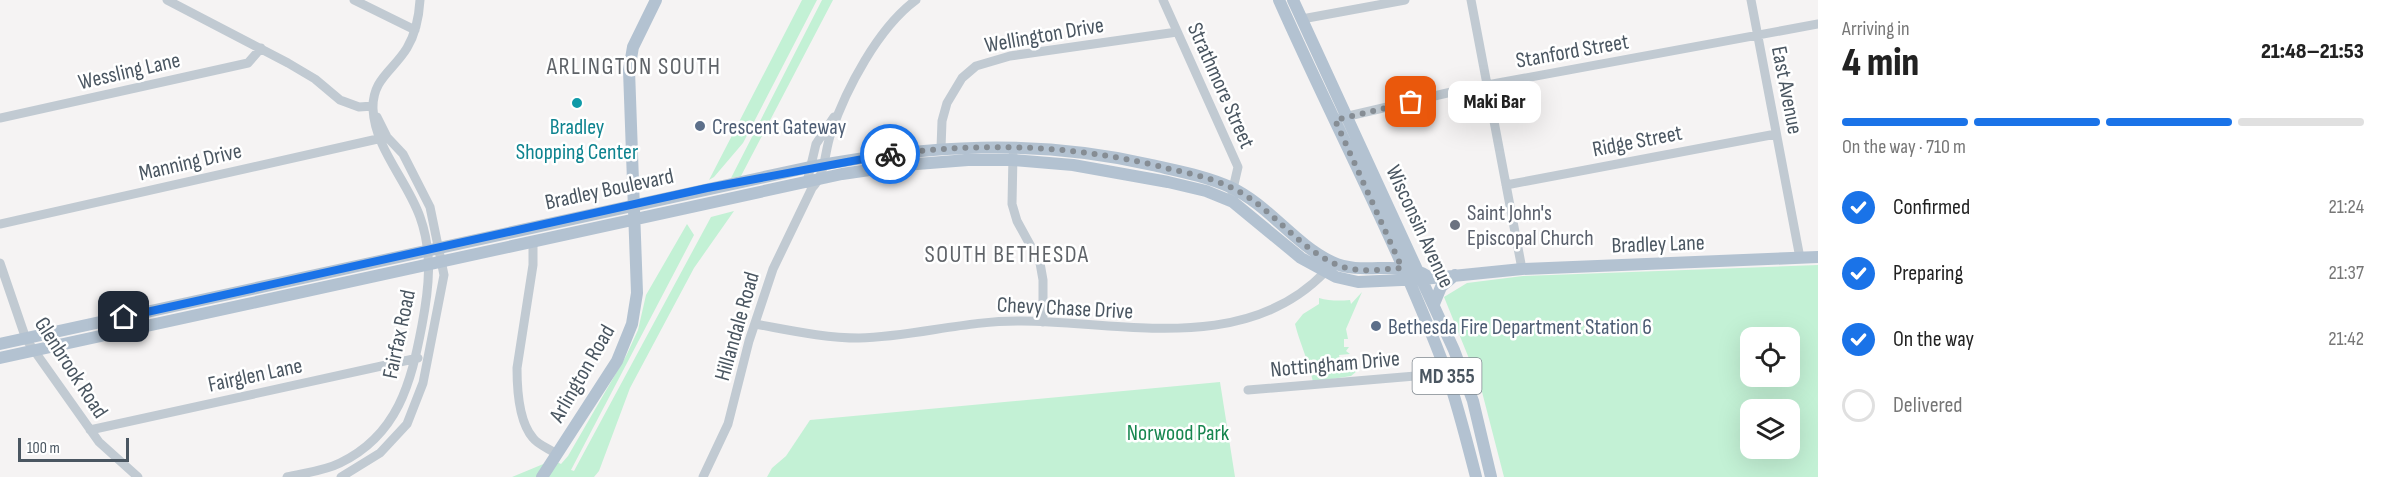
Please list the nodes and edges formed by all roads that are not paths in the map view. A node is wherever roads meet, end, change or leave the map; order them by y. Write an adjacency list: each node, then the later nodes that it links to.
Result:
1 (166, 0): 12 (street)
2 (354, 0): 15 (street)
3 (420, 0): 15 (street)
4 (656, 0): 36 (main road, Arlington Road)
5 (916, 0): 29 (street)
6 (1163, 0): 16 (street, Strathmore Street)
7 (1279, 0): 23 (main road, Wisconsin Avenue / MD 355)
8 (1293, 0): 13 (main road, Wisconsin Avenue / MD 355)
9 (1405, 0): 13 (street)
10 (1471, 0): 19 (street)
11 (1751, 0): 17 (street, East Avenue)
12 (186, 4): 18 (street)
13 (1302, 19): 21 (main road, Wisconsin Avenue / MD 355)
14 (1818, 24): 17 (street, Stanford Street)
15 (415, 30): 20 (street)
16 (1177, 32): 27 (street, Wellington Drive); 33 (street, Strathmore Street)
17 (1758, 35): 19 (street, Stanford Street); 24 (street, East Avenue)
18 (261, 48): 20 (street); 22 (street, Wessling Lane)
19 (1487, 85): 21 (street, Stanford Street); 32 (street)
20 (373, 106): 25 (street, Fairfax Road)
21 (1348, 116): 23 (street, Stanford Street); 51 (main road, Wisconsin Avenue / MD 355)
22 (0, 118)
23 (1335, 120): 49 (main road, Wisconsin Avenue / MD 355)
24 (1776, 134): 32 (street, Ridge Street); 43 (street, East Avenue)
25 (383, 138): 38 (street, Manning Drive); 39 (street, Fairfax Road); 41 (street, Fairfax Road)
26 (1014, 146): 27 (main road, Bradley Boulevard); 28 (street); 33 (main road, Bradley Boulevard)
27 (941, 148): 29 (main road, Bradley Boulevard)
28 (1012, 160): 30 (main road, Bradley Boulevard); 34 (main road, Bradley Boulevard); 53 (street)
29 (817, 166): 30 (street); 31 (street, Hillandale Road); 36 (main road, Bradley Boulevard)
30 (821, 179): 31 (main road, Bradley Boulevard)
31 (809, 185): 37 (main road, Bradley Boulevard); 54 (street, Hillandale Road)
32 (1506, 185): 47 (street)
33 (1232, 188): 34 (main road); 35 (street); 49 (main road, Bradley Boulevard)
34 (1206, 191): 35 (main road, Bradley Boulevard)
35 (1233, 202): 48 (main road, Bradley Boulevard)
36 (634, 204): 37 (main road, Arlington Road); 39 (main road, Bradley Boulevard)
37 (634, 219): 40 (main road, Bradley Boulevard); 65 (main road, Arlington Road)
38 (0, 224)
39 (440, 247): 41 (main road, Bradley Boulevard); 44 (street, Fairfax Road)
40 (532, 249): 44 (main road, Bradley Boulevard); 65 (street)
41 (427, 250): 46 (street, Fairfax Road); 55 (main road, Bradley Boulevard)
42 (1818, 257): 43 (main road, Bradley Lane)
43 (1800, 258): 47 (main road, Bradley Lane)
44 (443, 262): 46 (main road, Bradley Boulevard); 58 (street, Fairfax Road)
45 (0, 263): 55 (street, Glenbrook Road)
46 (429, 265): 57 (main road, Bradley Boulevard); 60 (street, Fairfax Road)
47 (1522, 269): 50 (main road, Bradley Lane)
48 (1325, 272): 49 (main road, Bradley Boulevard); 53 (street, Chevy Chase Drive)
49 (1404, 274): 51 (main road, Bradley Boulevard); 62 (main road, Wisconsin Avenue / MD 355)
50 (1455, 275): 51 (main road, Bradley Lane); 52 (main road)
51 (1423, 276): 52 (main road, Wisconsin Avenue / MD 355)
52 (1434, 304): 61 (main road, Wisconsin Avenue / MD 355)
53 (1043, 322): 54 (street, Chevy Chase Drive)
54 (755, 324): 70 (street, Hillandale Road)
55 (26, 339): 56 (main road, Bradley Boulevard); 57 (street, Glenbrook Road)
56 (0, 344)
57 (35, 352): 59 (main road, Bradley Boulevard); 64 (street, Glenbrook Road)
58 (430, 355): 60 (street, Fairglen Lane); 68 (street, Fairfax Road)
59 (0, 358)
60 (416, 358): 64 (street, Fairglen Lane); 67 (street, Fairfax Road)
61 (1461, 368): 62 (street, Nottingham Drive); 72 (main road, Wisconsin Avenue / MD 355)
62 (1446, 373): 63 (street, Nottingham Drive); 71 (main road, Wisconsin Avenue / MD 355)
63 (1248, 390)
64 (90, 430): 66 (street, Glenbrook Road)
65 (557, 454): 69 (main road, Arlington Road)
66 (138, 477)
67 (287, 477)
68 (341, 477)
69 (542, 477)
70 (703, 477)
71 (1476, 477)
72 (1491, 477)

